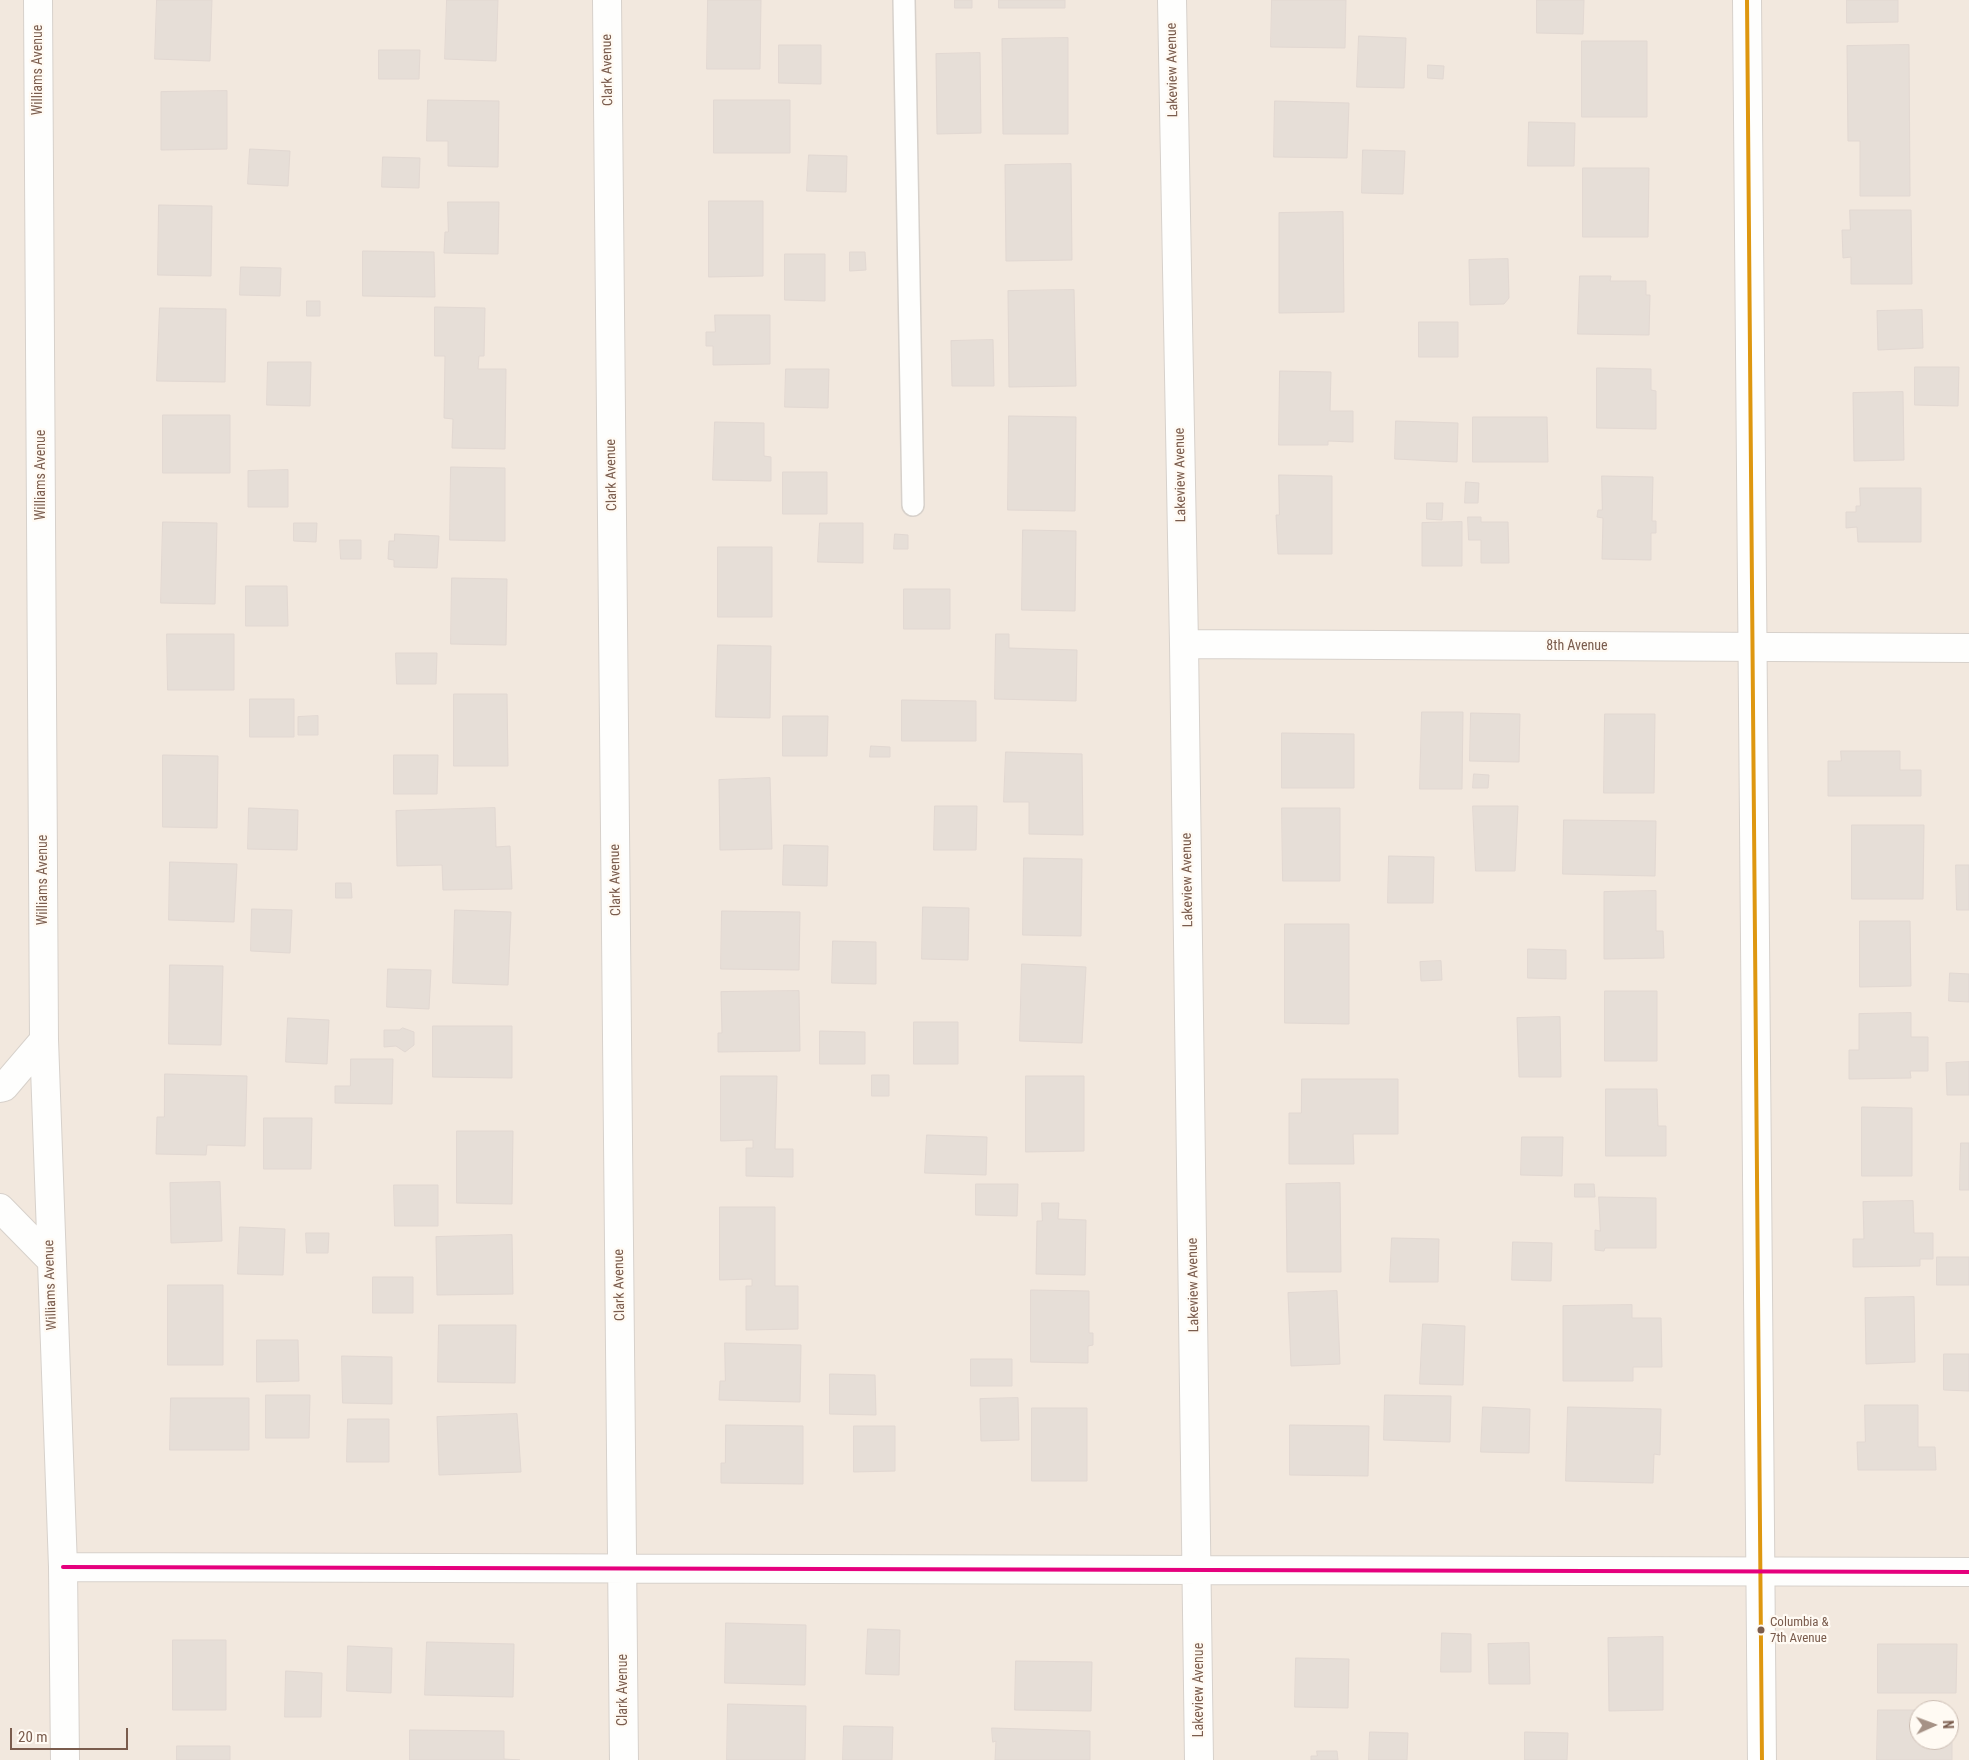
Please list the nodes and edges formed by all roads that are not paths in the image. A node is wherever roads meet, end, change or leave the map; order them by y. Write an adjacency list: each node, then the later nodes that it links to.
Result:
1 (38, 0): 10 (street, Williams Avenue)
2 (607, 0): 15 (street, Clark Avenue)
3 (904, 0): 6 (lane)
4 (1172, 0): 7 (street, Lakeview Avenue)
5 (1746, 0): 8 (street)
6 (913, 505)
7 (1184, 644): 8 (street, 8th Avenue); 16 (street, Lakeview Avenue)
8 (1754, 646): 9 (street, 8th Avenue); 17 (street)
9 (1969, 648)
10 (44, 1040): 11 (street); 13 (street, Williams Avenue)
11 (0, 1088)
12 (0, 1208): 13 (street)
13 (50, 1259): 14 (street, Williams Avenue)
14 (63, 1567): 15 (street); 19 (street, Williams Avenue)
15 (622, 1569): 16 (street); 20 (street, Clark Avenue)
16 (1198, 1570): 17 (street); 21 (street, Lakeview Avenue)
17 (1759, 1571): 18 (street); 22 (street)
18 (1969, 1572)
19 (65, 1760)
20 (624, 1760)
21 (1199, 1760)
22 (1762, 1760)

